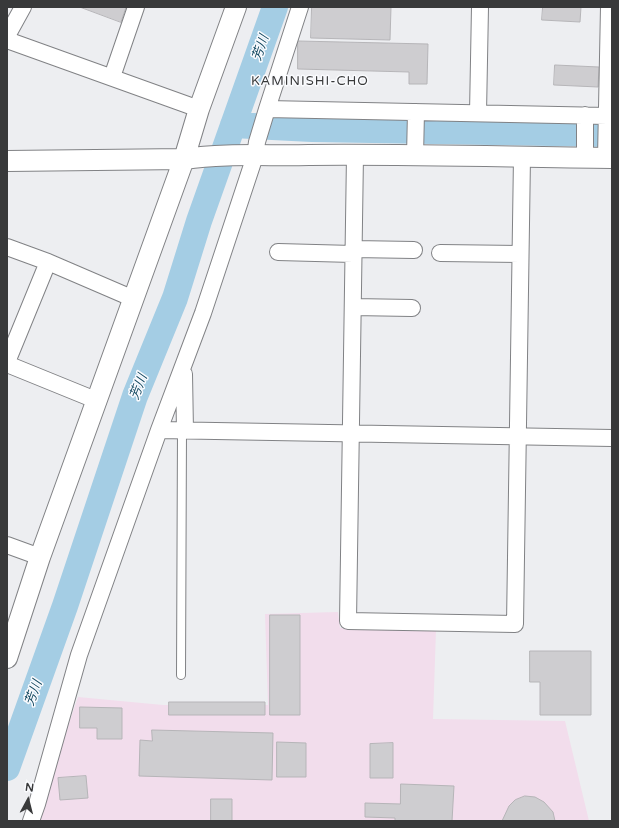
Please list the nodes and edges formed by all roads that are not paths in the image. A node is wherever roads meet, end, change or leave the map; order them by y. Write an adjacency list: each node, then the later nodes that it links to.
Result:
1 (23, 7): 7 (street)
2 (136, 7): 9 (street)
3 (300, 7): 11 (street)
4 (480, 7): 12 (street)
5 (609, 7): 15 (street)
6 (232, 8): 10 (street)
7 (7, 36)
8 (7, 40): 9 (street)
9 (112, 77): 10 (street)
10 (199, 109): 22 (street)
11 (266, 113): 13 (street); 17 (street)
12 (478, 113): 13 (street); 14 (street)
13 (416, 115): 16 (street)
14 (585, 119): 15 (street); 18 (street)
15 (607, 119): 19 (street)
16 (415, 147): 20 (street); 21 (street)
17 (253, 151): 20 (street); 22 (street); 35 (street)
18 (584, 151): 19 (street); 21 (street)
19 (608, 154)
20 (355, 155): 26 (street)
21 (522, 157): 29 (street)
22 (190, 158): 23 (street); 31 (street)
23 (7, 161)
24 (7, 247): 30 (street)
25 (414, 250): 26 (street)
26 (353, 251): 27 (street); 32 (street)
27 (278, 252)
28 (440, 253): 29 (street)
29 (520, 254): 40 (street)
30 (48, 262): 31 (street); 34 (street)
31 (134, 299): 36 (street)
32 (352, 307): 33 (street); 39 (street)
33 (412, 308)
34 (7, 363): 36 (street)
35 (184, 364): 37 (street); 38 (street)
36 (98, 401): 43 (street)
37 (159, 430): 38 (street); 47 (street)
38 (184, 430): 39 (street); 46 (lane)
39 (351, 433): 40 (street); 40 (street)
40 (518, 436): 41 (street)
41 (612, 438)
42 (7, 545): 43 (street)
43 (40, 557): 44 (street)
44 (11, 634): 45 (street)
45 (7, 658)
46 (182, 675)
47 (31, 821)

